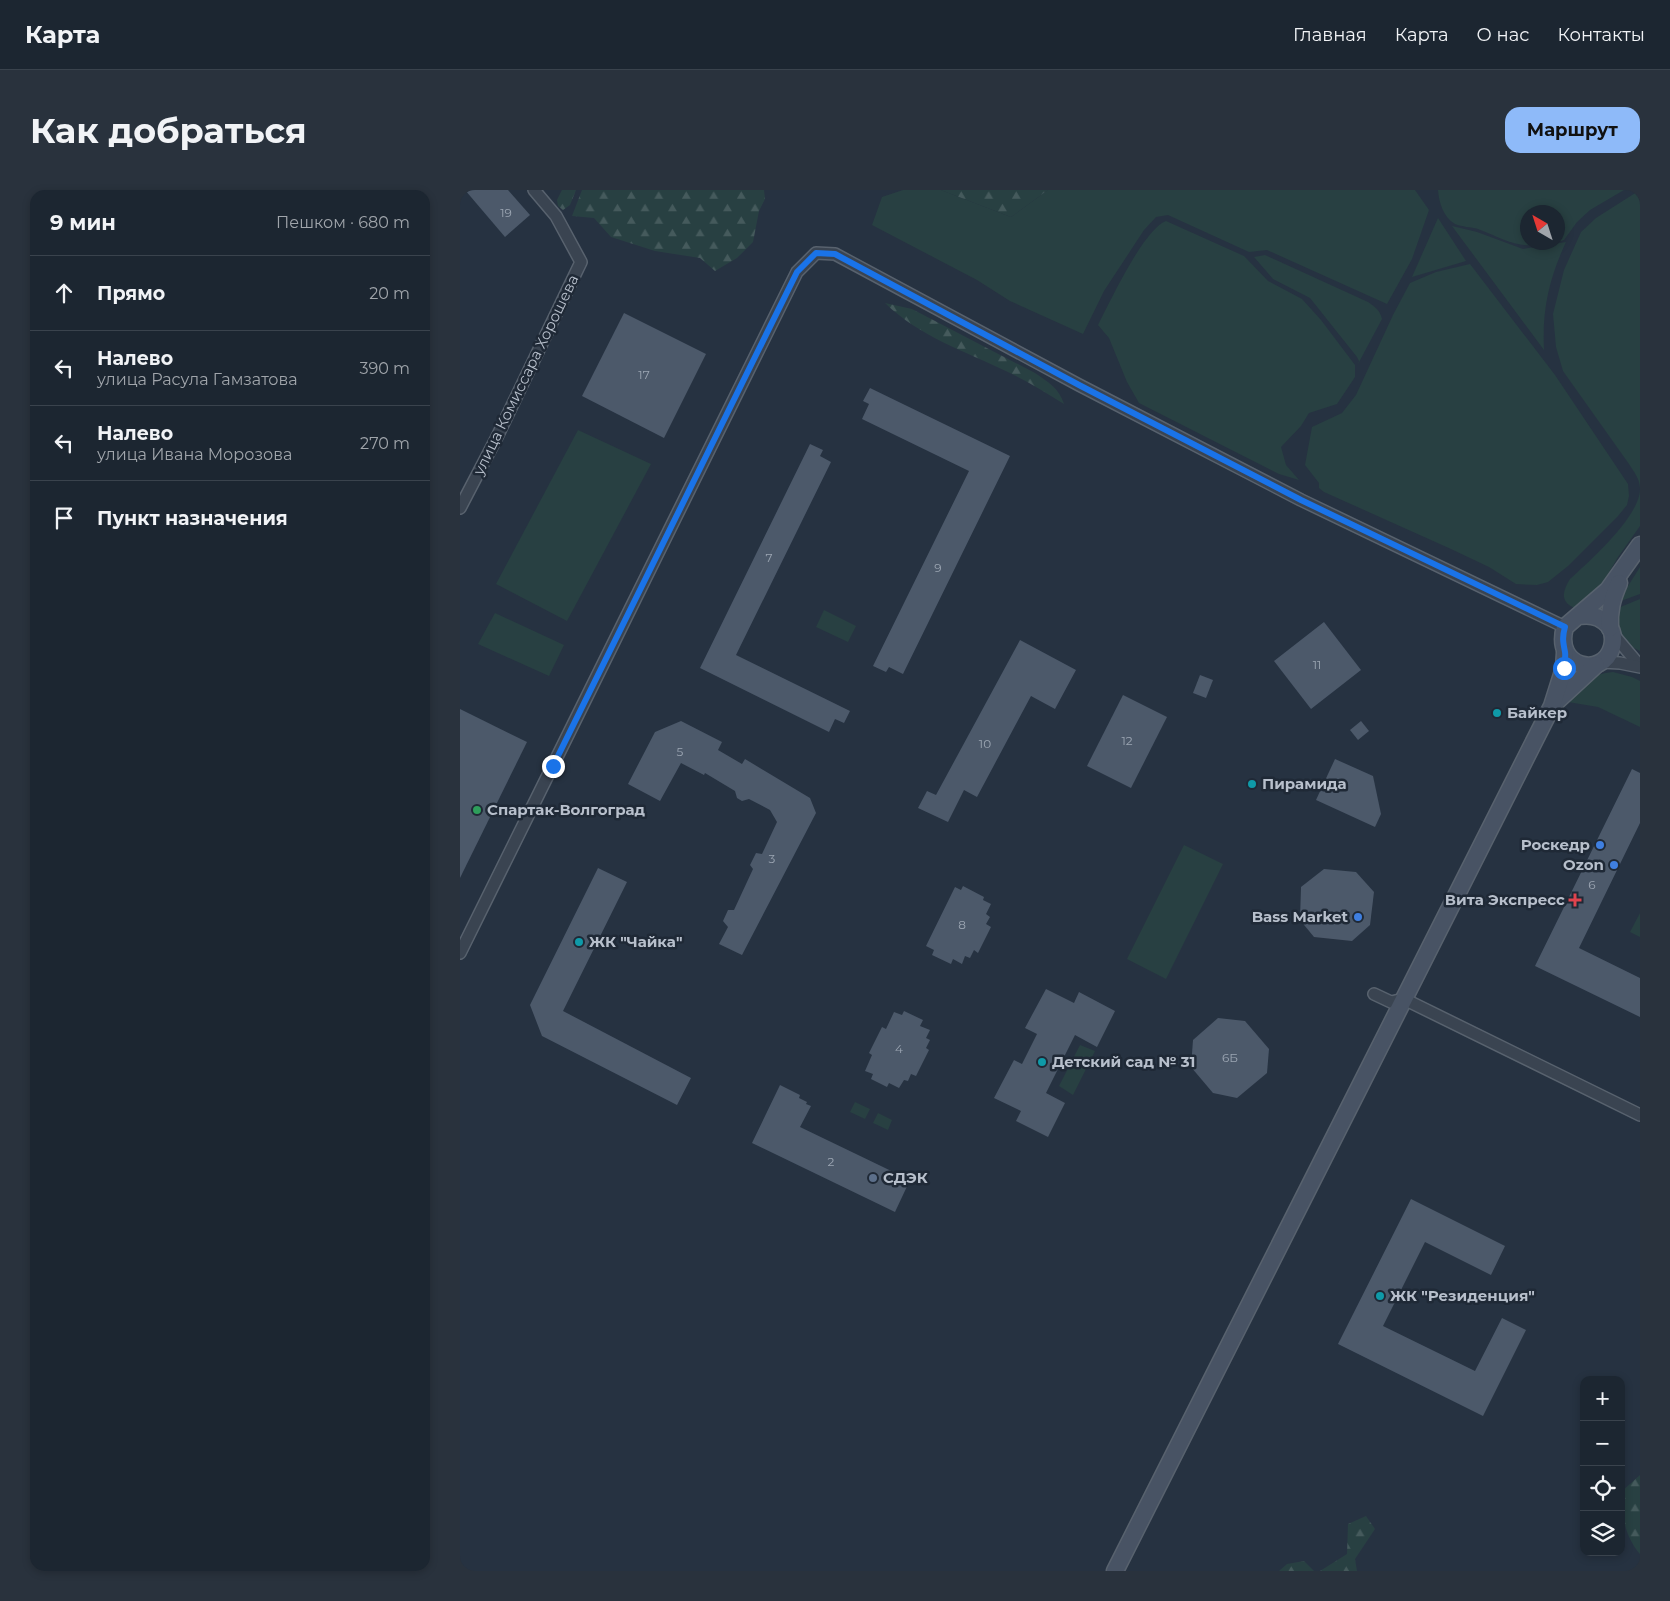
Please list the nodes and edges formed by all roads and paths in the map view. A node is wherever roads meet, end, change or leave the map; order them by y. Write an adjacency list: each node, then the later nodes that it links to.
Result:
1 (534, 190): 2 (street, улица Комиссара Хорошева)
2 (460, 508)
3 (1640, 545): 4 (main road)
4 (1626, 567): 5 (main road); 7 (main road)
5 (1580, 616): 6 (main road); 7 (main road)
6 (1565, 627): 8 (main road); 12 (street)
7 (1611, 631): 9 (main road); 10 (street)
8 (1565, 653): 9 (main road); 11 (main road)
9 (1598, 663): 10 (street); 11 (main road)
10 (1640, 667)
11 (1552, 706): 14 (main road)
12 (460, 954)
13 (1374, 994): 14 (street)
14 (1404, 999): 15 (street); 16 (main road)
15 (1640, 1116)
16 (1115, 1571)

